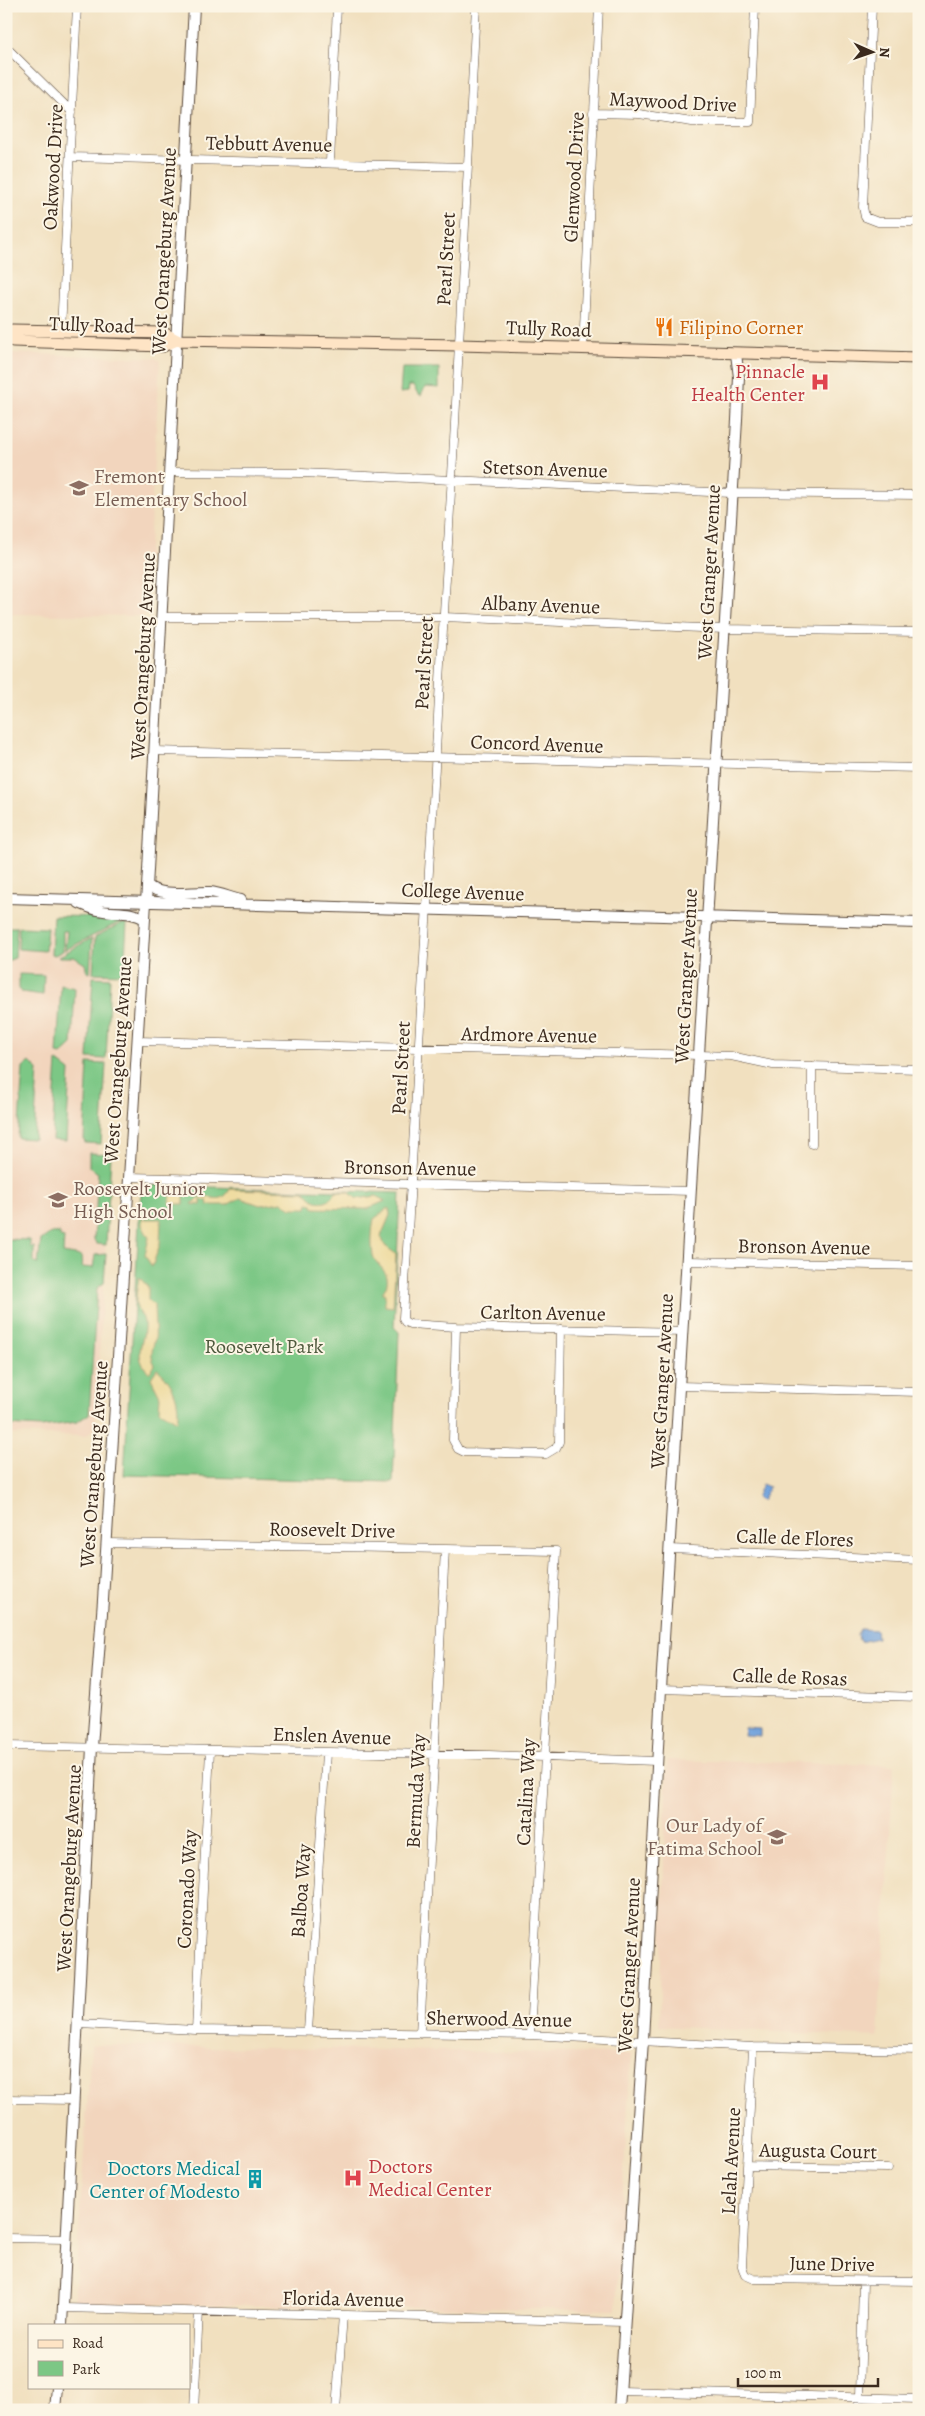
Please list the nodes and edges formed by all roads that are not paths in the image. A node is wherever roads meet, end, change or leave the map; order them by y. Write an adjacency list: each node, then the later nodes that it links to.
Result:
1 (77, 6): 9 (street, Oakwood Drive)
2 (194, 6): 12 (street, West Orangeburg Avenue)
3 (338, 6): 13 (street)
4 (476, 6): 14 (street, Pearl Street)
5 (599, 6): 10 (street, Glenwood Drive)
6 (755, 6): 10 (street, Maywood Drive)
7 (872, 6): 15 (street)
8 (6, 47): 9 (street)
9 (72, 112): 11 (street, Oakwood Drive)
10 (593, 114): 20 (street, Glenwood Drive)
11 (70, 157): 12 (street, Tebbutt Avenue); 16 (street, Oakwood Drive)
12 (186, 159): 13 (street, Tebbutt Avenue); 18 (street, West Orangeburg Avenue)
13 (330, 162): 14 (street, Tebbutt Avenue)
14 (467, 167): 19 (street, Pearl Street)
15 (919, 222)
16 (61, 330): 17 (main road, Tully Road); 18 (main road, Tully Road)
17 (6, 335): 18 (main road, Tully Road)
18 (177, 340): 19 (main road, Tully Road); 23 (street, West Orangeburg Avenue)
19 (459, 345): 20 (main road, Tully Road); 24 (street, Pearl Street)
20 (583, 349): 21 (main road, Tully Road)
21 (736, 354): 22 (main road, Tully Road); 25 (street, West Granger Avenue)
22 (919, 358)
23 (171, 472): 24 (street, Stetson Avenue); 27 (street, West Orangeburg Avenue)
24 (451, 481): 25 (street, Stetson Avenue); 28 (street, Pearl Street)
25 (731, 493): 26 (street, Stetson Avenue); 29 (street, West Granger Avenue)
26 (919, 495)
27 (162, 617): 28 (street, Albany Avenue); 31 (street, West Orangeburg Avenue)
28 (443, 617): 29 (street, Albany Avenue); 32 (street, Pearl Street)
29 (724, 629): 30 (street, Albany Avenue); 33 (street, West Granger Avenue)
30 (919, 632)
31 (154, 752): 32 (street, Concord Avenue); 35 (street, West Orangeburg Avenue)
32 (435, 758): 33 (street, Concord Avenue); 40 (street, Pearl Street)
33 (715, 766): 34 (street, Concord Avenue); 41 (street, West Granger Avenue)
34 (919, 768)
35 (147, 885): 38 (street, West Orangeburg Avenue); 39 (street)
36 (6, 898): 37 (street, College Avenue)
37 (72, 900): 38 (street, College Avenue); 42 (street)
38 (146, 903): 39 (street, College Avenue); 42 (street, West Orangeburg Avenue)
39 (253, 904): 40 (street, College Avenue)
40 (426, 908): 41 (street, College Avenue); 45 (street, Pearl Street)
41 (707, 916): 43 (street, College Avenue); 46 (street, West Granger Avenue)
42 (145, 919): 44 (street, West Orangeburg Avenue)
43 (919, 923)
44 (137, 1041): 45 (street, Ardmore Avenue); 50 (street, West Orangeburg Avenue)
45 (418, 1048): 46 (street, Ardmore Avenue); 51 (street, Pearl Street)
46 (699, 1055): 47 (street, Ardmore Avenue); 52 (street, West Granger Avenue)
47 (812, 1066): 48 (street, Ardmore Avenue); 49 (street)
48 (919, 1069)
49 (812, 1144)
50 (129, 1176): 51 (street, Bronson Avenue); 61 (street, West Orangeburg Avenue)
51 (410, 1185): 52 (street, Bronson Avenue); 55 (street, Pearl Street)
52 (691, 1191): 53 (street, West Granger Avenue)
53 (688, 1261): 54 (street, Bronson Avenue); 58 (street, West Granger Avenue)
54 (919, 1266)
55 (405, 1322): 56 (street, Carlton Avenue)
56 (456, 1327): 57 (street, Carlton Avenue); 57 (street)
57 (561, 1329): 58 (street, Carlton Avenue)
58 (682, 1332): 59 (street, West Granger Avenue)
59 (680, 1386): 60 (street); 63 (street, West Granger Avenue)
60 (919, 1392)
61 (107, 1543): 62 (street, Roosevelt Drive); 69 (street, West Orangeburg Avenue)
62 (445, 1549): 64 (street, Roosevelt Drive); 72 (street, Bermuda Way)
63 (670, 1549): 65 (street, Calle de Flores); 66 (street, West Granger Avenue)
64 (556, 1551): 73 (street, Catalina Way)
65 (919, 1560)
66 (660, 1689): 67 (street, Calle de Rosas); 74 (street, West Granger Avenue)
67 (919, 1697)
68 (6, 1746): 69 (street, Enslen Avenue)
69 (92, 1748): 70 (street, Enslen Avenue); 75 (street, West Orangeburg Avenue)
70 (210, 1750): 71 (street, Enslen Avenue); 76 (street, Coronado Way)
71 (326, 1753): 72 (street, Enslen Avenue); 77 (street, Balboa Way)
72 (434, 1754): 73 (street, Enslen Avenue); 78 (street, Bermuda Way)
73 (544, 1756): 74 (street, Enslen Avenue); 79 (street, Catalina Way)
74 (656, 1761): 80 (street, West Granger Avenue)
75 (79, 2024): 76 (street, Sherwood Avenue); 84 (street, West Orangeburg Avenue)
76 (196, 2030): 77 (street, Sherwood Avenue)
77 (308, 2032): 78 (street, Sherwood Avenue)
78 (420, 2034): 79 (street, Sherwood Avenue)
79 (530, 2034): 80 (street, Sherwood Avenue)
80 (643, 2040): 81 (street, Sherwood Avenue); 95 (street, West Granger Avenue)
81 (752, 2047): 82 (street, Sherwood Avenue); 85 (street, Lelah Avenue)
82 (919, 2050)
83 (6, 2098): 84 (street)
84 (73, 2100): 88 (street, West Orangeburg Avenue)
85 (747, 2166): 86 (street, Augusta Court); 89 (street, Lelah Avenue)
86 (888, 2168)
87 (6, 2238): 88 (street)
88 (65, 2239): 92 (street, West Orangeburg Avenue)
89 (745, 2275): 90 (street, June Drive)
90 (863, 2281): 91 (street, June Drive); 99 (street)
91 (919, 2281)
92 (63, 2308): 93 (street, Florida Avenue); 96 (street, West Orangeburg Avenue)
93 (199, 2311): 94 (street, Florida Avenue); 102 (street)
94 (344, 2315): 95 (street, Florida Avenue); 103 (street)
95 (623, 2322): 98 (street, West Granger Avenue)
96 (62, 2324)
97 (57, 2388): 101 (street)
98 (621, 2391): 99 (street); 104 (street, West Granger Avenue)
99 (860, 2397): 100 (street); 105 (street)
100 (919, 2398)
101 (56, 2410)
102 (194, 2410)
103 (336, 2410)
104 (619, 2410)
105 (857, 2410)

